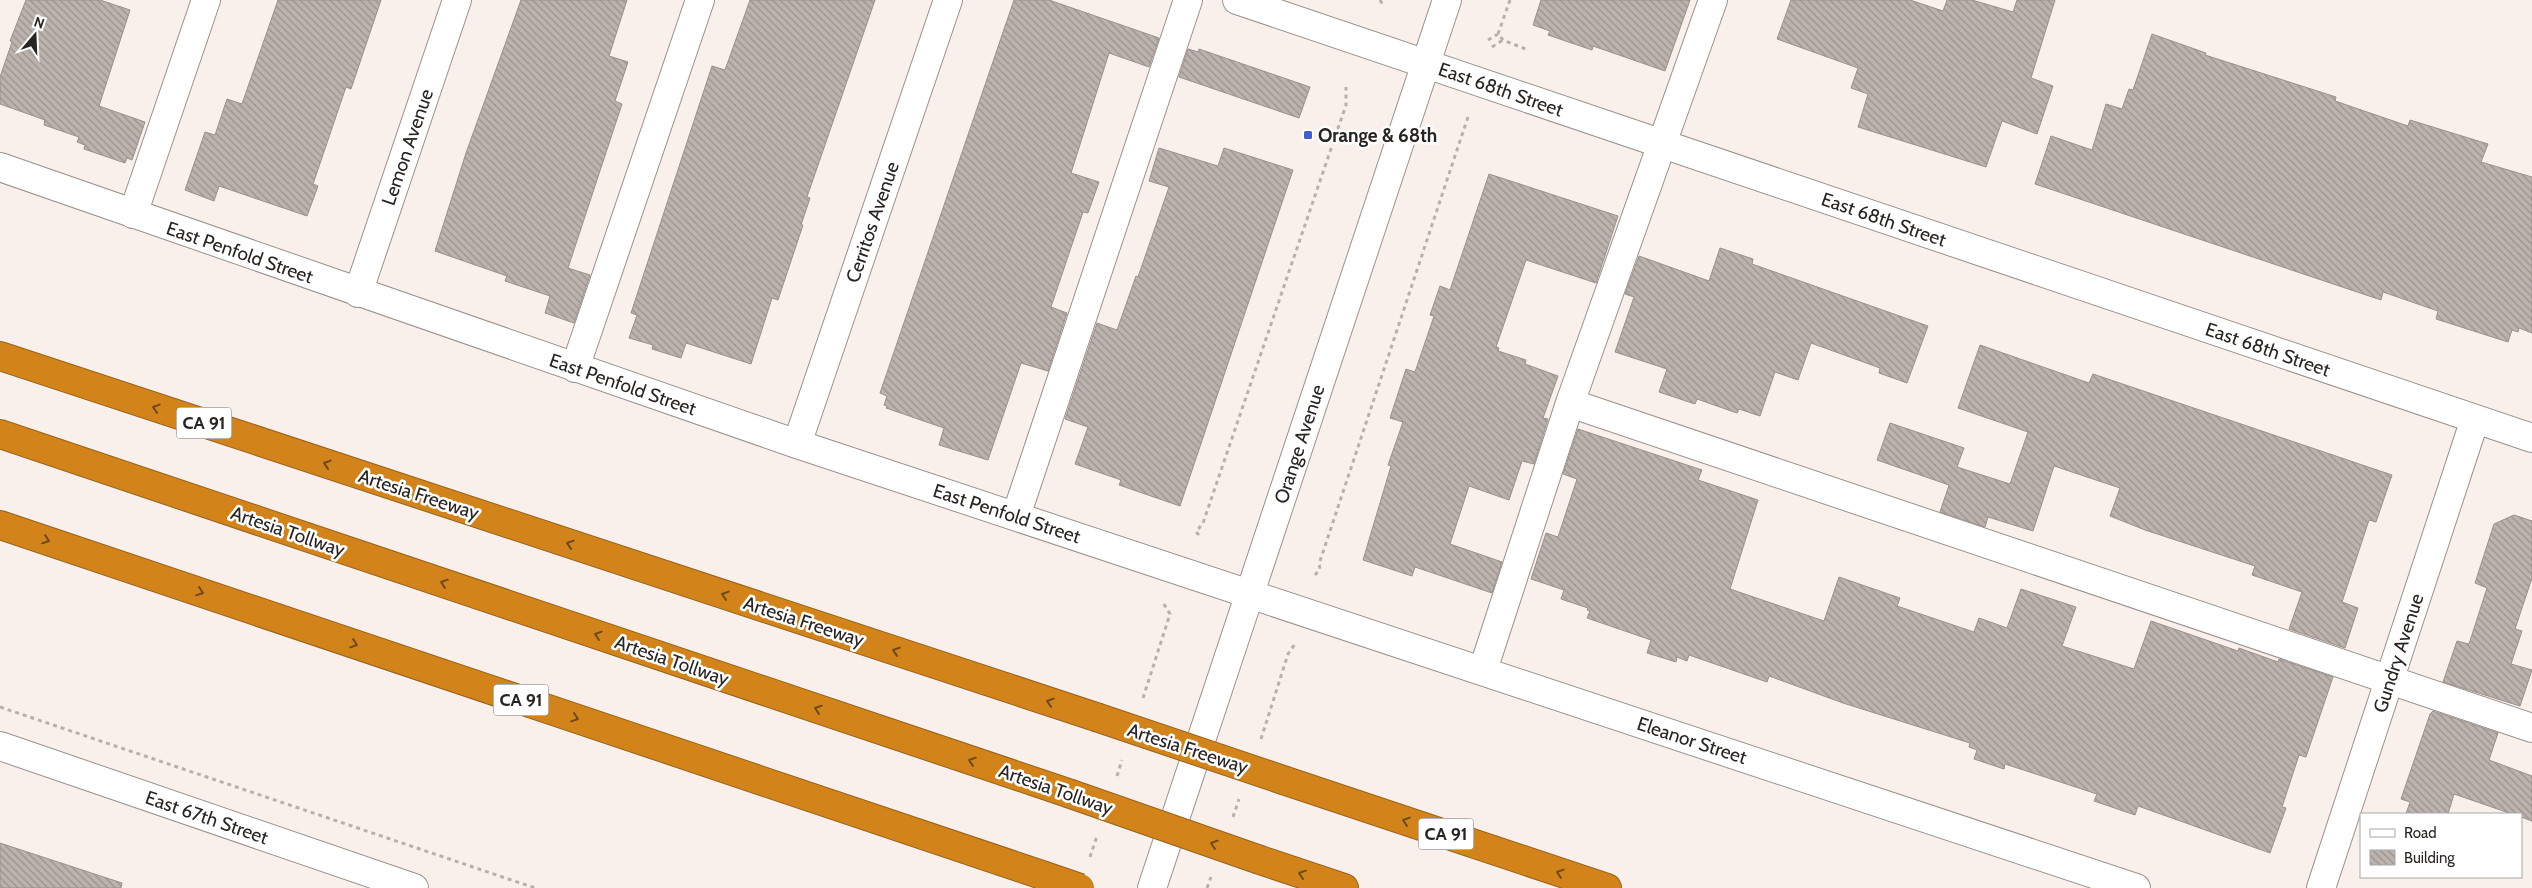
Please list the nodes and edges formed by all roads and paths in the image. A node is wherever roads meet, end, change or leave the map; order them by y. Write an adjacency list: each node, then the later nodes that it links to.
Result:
1 (206, 0): 22 (street)
2 (457, 0): 23 (street, Lemon Avenue)
3 (700, 0): 25 (street)
4 (948, 0): 30 (street, Cerritos Avenue)
5 (1188, 0): 31 (street)
6 (1237, 0): 17 (street, East 68th Street)
7 (1380, 0): 11 (path)
8 (1447, 0): 17 (street, Orange Avenue)
9 (1510, 0): 12 (path)
10 (1713, 0): 20 (street)
11 (1384, 5)
12 (1498, 34): 13 (path); 14 (path)
13 (1488, 40)
14 (1502, 40): 15 (path); 16 (path)
15 (1492, 47)
16 (1528, 50)
17 (1425, 64): 20 (street, East 68th Street); 35 (street, Orange Avenue)
18 (1346, 87): 33 (path)
19 (1468, 117): 34 (path)
20 (1662, 144): 26 (street); 27 (street, East 68th Street)
21 (0, 167): 22 (street, East Penfold Street)
22 (133, 214): 23 (street, East Penfold Street)
23 (358, 293): 25 (street, East Penfold Street)
24 (0, 356): 60 (highway, Artesia Freeway / CA 91, one-way to 24, bridge)
25 (575, 368): 30 (street, East Penfold Street)
26 (1570, 403): 40 (street); 41 (street)
27 (2475, 419): 29 (street, East 68th Street); 41 (street, Gundry Avenue)
28 (0, 434): 59 (highway, Artesia Tollway, one-way to 28, bridge)
29 (2532, 438)
30 (797, 444): 31 (street, East Penfold Street)
31 (1016, 516): 35 (street, East Penfold Street)
32 (0, 525): 56 (highway, CA 91, one-way to 56, bridge)
33 (1199, 535)
34 (1315, 575)
35 (1249, 592): 40 (street, Eleanor Street); 57 (street, Orange Avenue)
36 (1157, 595): 38 (path)
37 (1172, 606): 38 (path)
38 (1168, 610): 42 (path)
39 (1300, 641): 46 (path)
40 (1483, 670): 61 (street, Eleanor Street)
41 (2389, 680): 44 (street); 62 (street, Gundry Avenue)
42 (1140, 705)
43 (0, 707): 55 (path)
44 (2532, 728)
45 (0, 746): 54 (street, East 67th Street)
46 (1258, 746)
47 (1125, 751): 48 (path)
48 (1116, 778)
49 (1242, 790): 50 (path)
50 (1230, 826)
51 (1098, 833): 52 (path)
52 (1089, 860)
53 (1214, 870): 58 (path)
54 (414, 888)
55 (535, 888)
56 (1080, 888)
57 (1152, 888)
58 (1207, 888)
59 (1344, 888)
60 (1606, 888)
61 (2136, 888)
62 (2322, 888)

